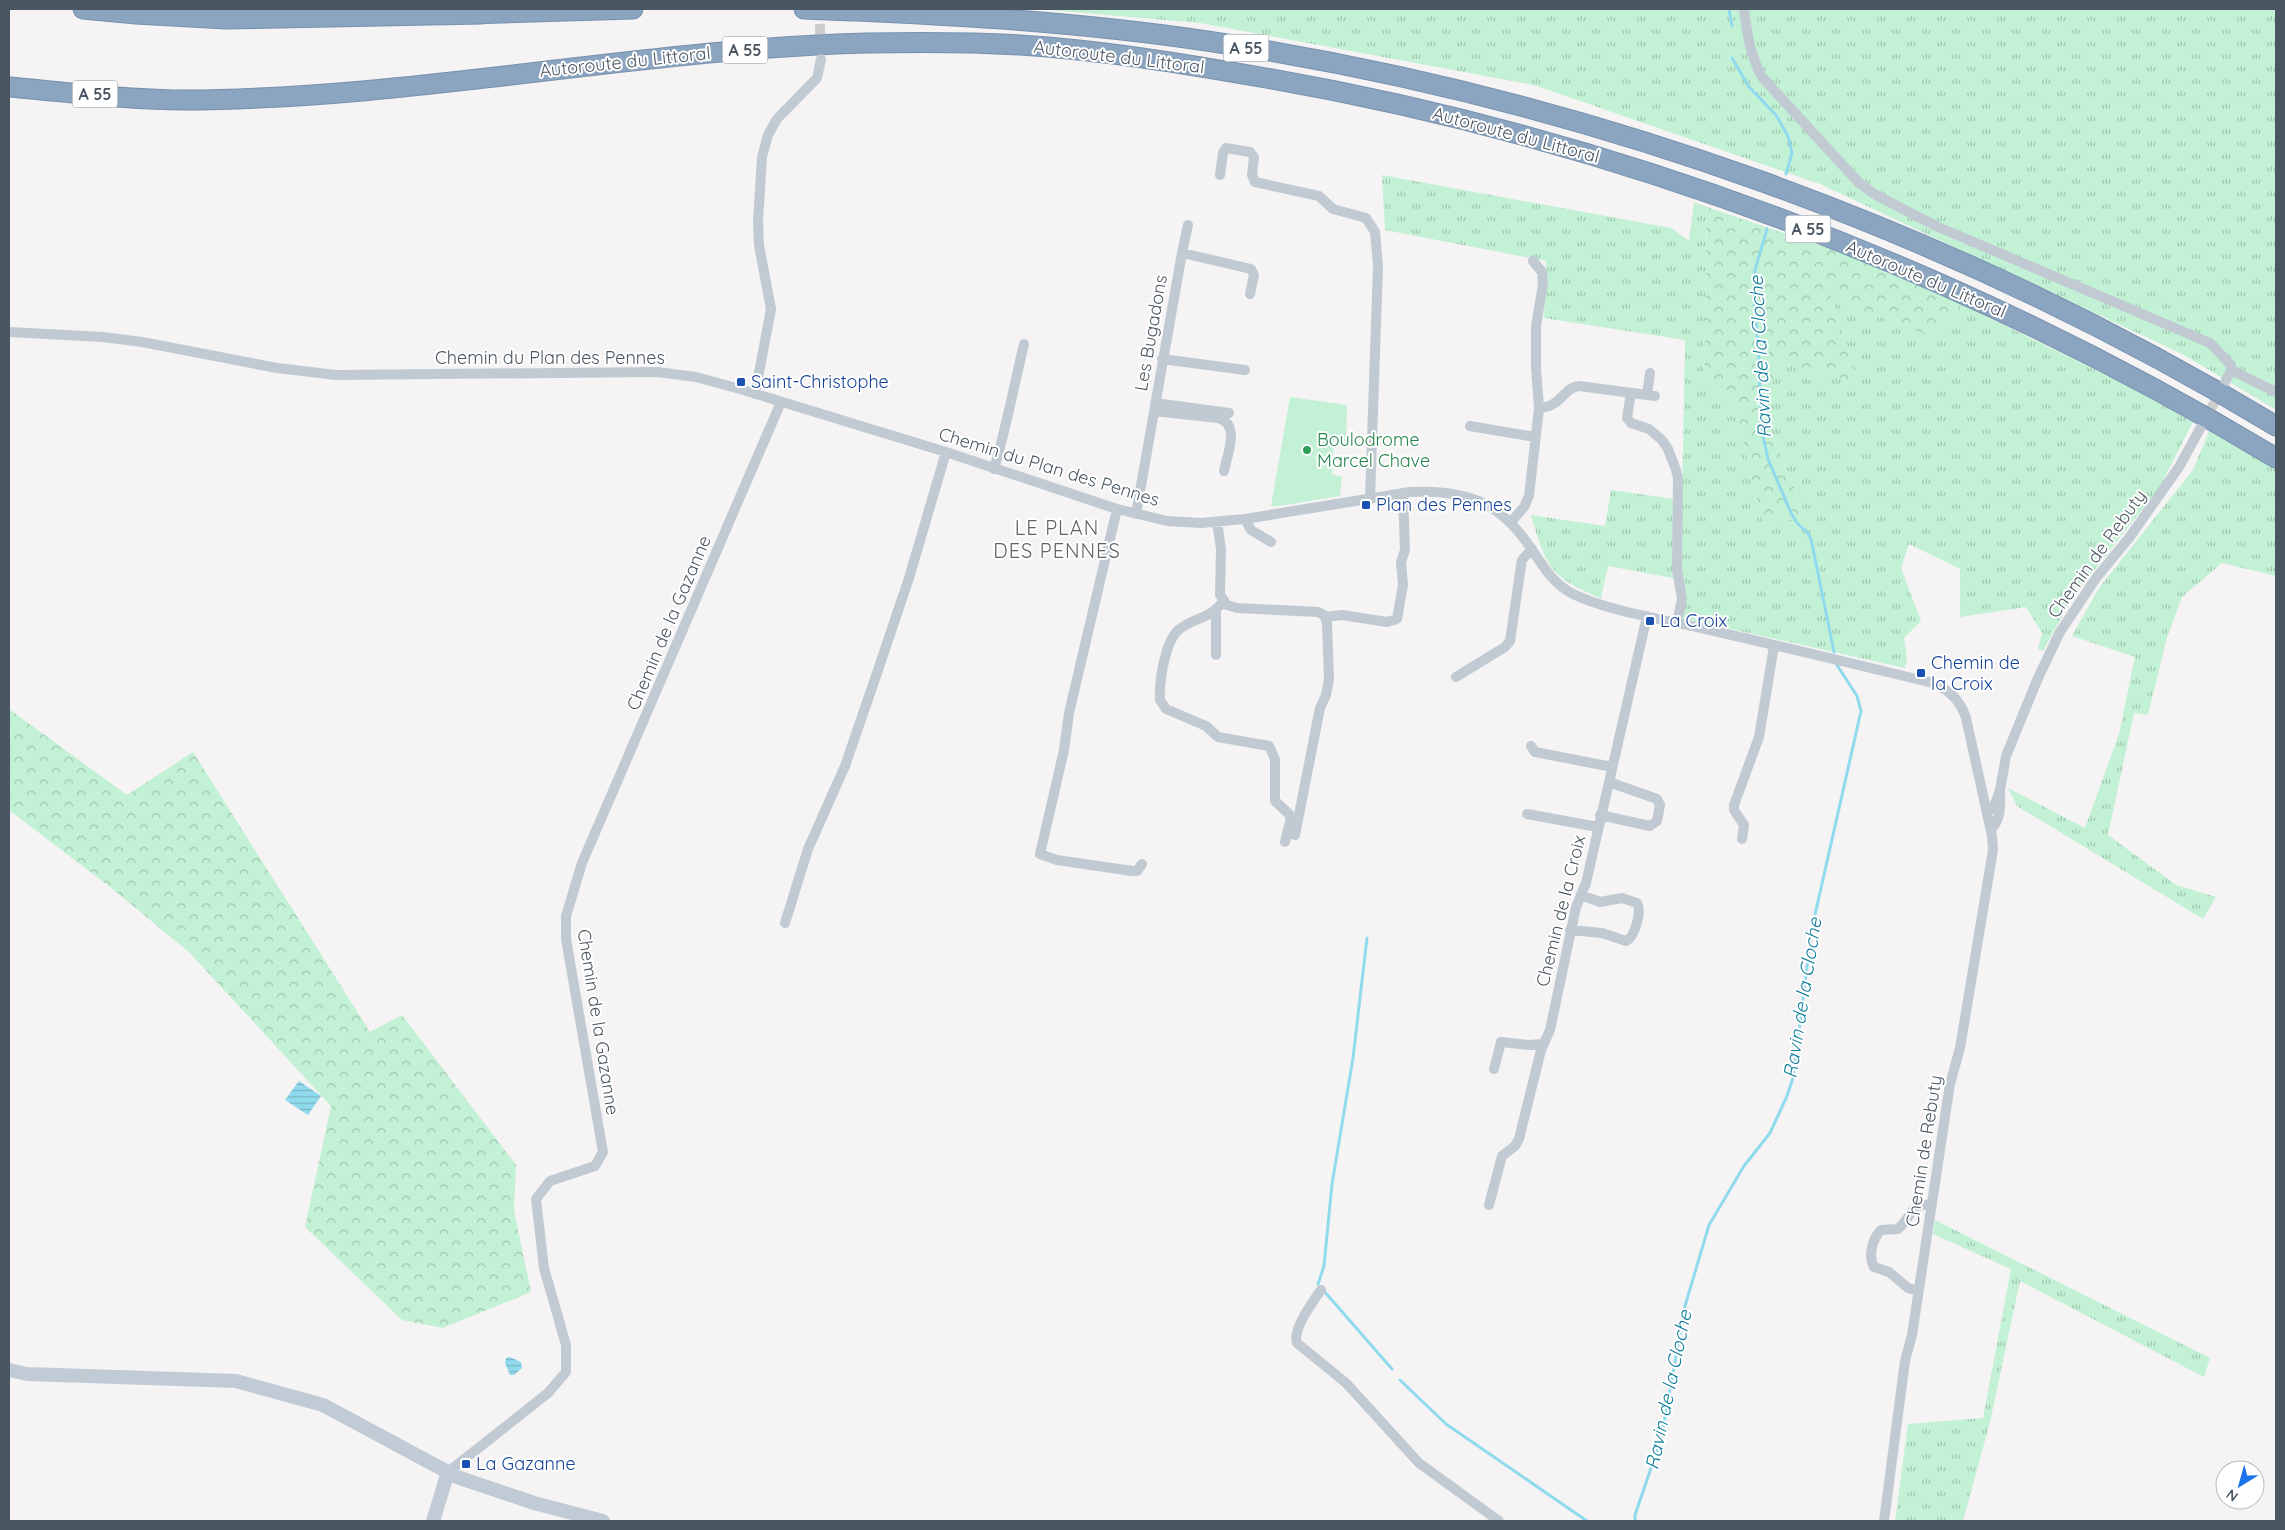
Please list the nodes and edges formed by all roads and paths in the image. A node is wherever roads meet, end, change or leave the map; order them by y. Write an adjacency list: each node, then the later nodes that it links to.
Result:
1 (83, 9): 6 (highway)
2 (262, 9): 6 (highway)
3 (633, 9): 6 (highway)
4 (804, 9): 31 (highway, Autoroute du Littoral / A 55)
5 (1744, 9): 20 (street)
6 (482, 14)
7 (821, 59): 25 (street)
8 (9, 87): 10 (highway, Autoroute du Littoral / A 55)
9 (9, 98): 10 (highway)
10 (182, 100): 35 (highway, Autoroute du Littoral / A 55)
11 (1220, 175): 39 (street)
12 (1188, 225): 13 (street)
13 (1182, 253): 15 (street, Les Bugadons); 18 (street, Les Bugadons)
14 (1534, 261): 28 (street)
15 (1250, 294)
16 (9, 332): 25 (street, Chemin du Plan des Pennes)
17 (1024, 344): 36 (street)
18 (1162, 359): 19 (street); 27 (street, Les Bugadons)
19 (1245, 370)
20 (2231, 370): 22 (street); 23 (street)
21 (1650, 373): 24 (street)
22 (2225, 382)
23 (2276, 392)
24 (1631, 393): 28 (street); 51 (street)
25 (756, 394): 26 (street, Chemin du Plan des Pennes)
26 (781, 402): 34 (street, Chemin du Plan des Pennes); 78 (street, Chemin de la Gazanne)
27 (1154, 407): 29 (street); 37 (street); 41 (street, Les Bugadons)
28 (1539, 408): 33 (street)
29 (1229, 413)
30 (1470, 426): 33 (street)
31 (2276, 426)
32 (2201, 427): 58 (street, Chemin de Rebuty)
33 (1535, 436): 44 (street)
34 (946, 452): 36 (street, Chemin du Plan des Pennes); 69 (street)
35 (2276, 458)
36 (994, 469): 40 (street, Chemin du Plan des Pennes)
37 (1224, 471)
38 (1402, 494): 39 (street, Chemin du Plan des Pennes); 44 (street, Chemin du Plan des Pennes); 50 (street)
39 (1370, 498): 42 (street, Chemin du Plan des Pennes)
40 (1117, 509): 41 (street, Chemin du Plan des Pennes); 67 (street)
41 (1136, 514): 43 (street, Chemin du Plan des Pennes)
42 (1245, 519): 43 (street, Chemin du Plan des Pennes); 45 (street)
43 (1217, 522): 47 (street)
44 (1511, 522): 46 (street, Chemin du Plan des Pennes)
45 (1272, 542)
46 (1532, 549): 49 (street, Chemin du Plan des Pennes); 54 (street)
47 (1223, 602): 48 (street); 50 (street)
48 (1216, 611): 53 (street); 66 (street)
49 (1647, 616): 51 (street, Chemin du Plan des Pennes); 56 (street, Chemin de la Croix)
50 (1326, 617): 64 (street)
51 (1677, 623): 52 (street, Chemin du Plan des Pennes)
52 (1774, 646): 60 (street, Chemin du Plan des Pennes); 65 (street)
53 (1216, 655)
54 (1456, 677)
55 (1531, 746): 56 (street)
56 (1612, 766): 57 (street, Chemin de la Croix)
57 (1609, 782): 61 (street, Chemin de la Croix); 61 (street)
58 (2000, 790): 60 (street, Chemin de Rebuty); 63 (street, Chemin de Rebuty)
59 (1527, 814): 62 (street)
60 (1987, 814): 63 (street, Chemin du Plan des Pennes)
61 (1600, 815): 62 (street, Chemin de la Croix)
62 (1598, 827): 68 (street, Chemin de la Croix)
63 (1991, 829): 74 (street, Chemin de Rebuty)
64 (1295, 835)
65 (1742, 839)
66 (1285, 842)
67 (1142, 864)
68 (1581, 895): 70 (street, Chemin de la Croix); 70 (street)
69 (785, 923)
70 (1570, 930): 71 (street, Chemin de la Croix)
71 (1543, 1044): 72 (street); 73 (street, Chemin de la Croix)
72 (1494, 1069)
73 (1489, 1205)
74 (1932, 1205): 76 (street, Chemin de Rebuty); 76 (street)
75 (1321, 1290): 81 (street)
76 (1918, 1291): 82 (street, Chemin de Rebuty)
77 (9, 1370): 78 (main road)
78 (448, 1472): 79 (main road); 80 (main road)
79 (433, 1521)
80 (603, 1521)
81 (1499, 1521)
82 (1884, 1521)

